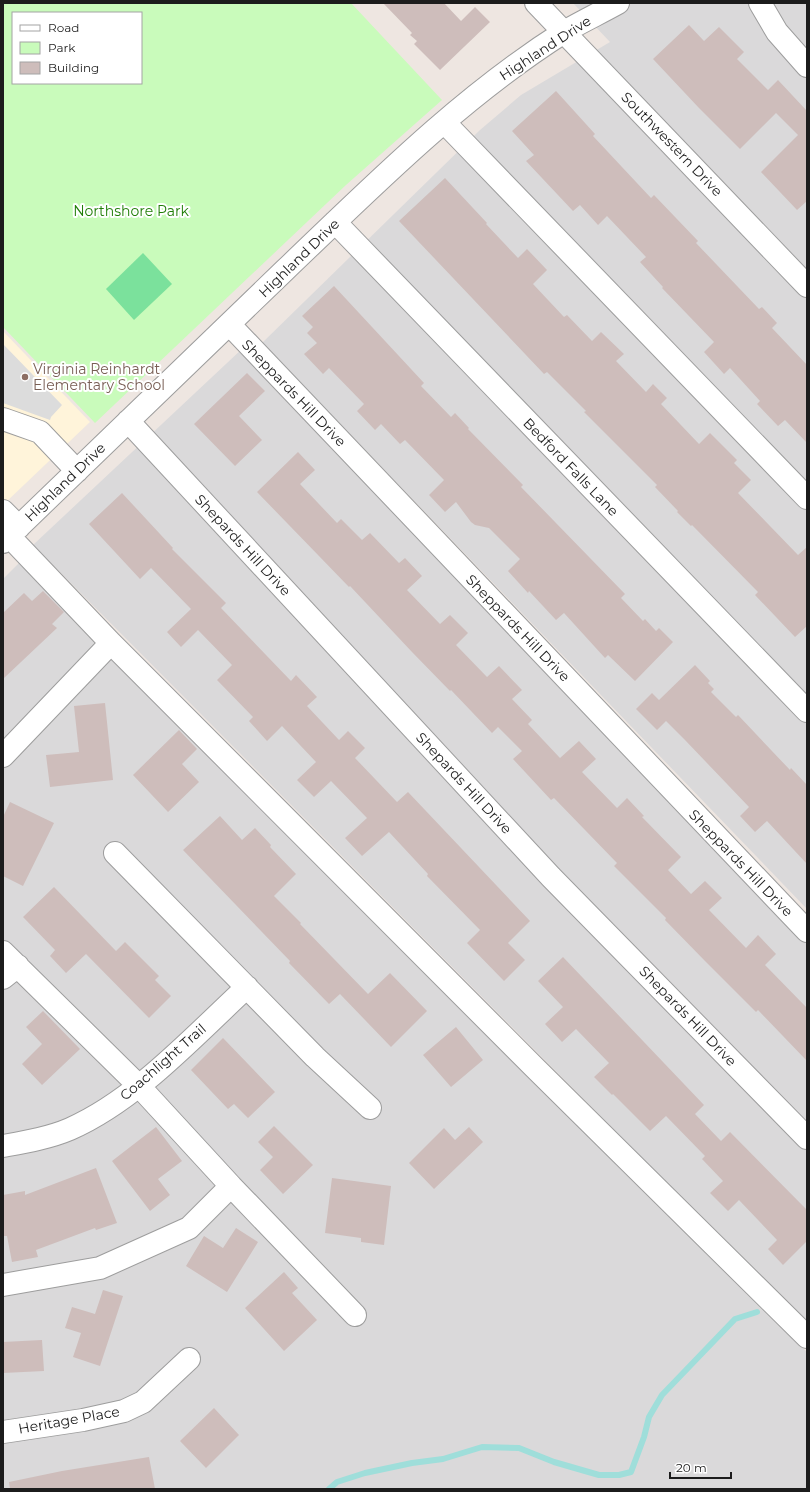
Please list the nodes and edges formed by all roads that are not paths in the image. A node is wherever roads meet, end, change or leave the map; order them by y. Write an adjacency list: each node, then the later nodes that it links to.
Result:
1 (536, 3): 4 (street, Southwestern Drive)
2 (618, 3): 4 (street, Highland Drive)
3 (760, 3): 5 (street)
4 (565, 32): 6 (street, Highland Drive); 8 (street, Southwestern Drive)
5 (807, 66)
6 (444, 122): 7 (street, Highland Drive); 13 (street)
7 (335, 222): 9 (street, Highland Drive); 17 (street, Bedford Falls Lane)
8 (807, 286)
9 (229, 324): 11 (street, Highland Drive); 20 (street, Sheppards Hill Drive)
10 (3, 419): 12 (street)
11 (128, 421): 12 (street, Highland Drive); 25 (street, Shepards Hill Drive)
12 (77, 471): 15 (street, Highland Drive)
13 (807, 498)
14 (3, 511): 15 (street)
15 (10, 535): 16 (street)
16 (111, 643): 18 (street); 30 (street)
17 (807, 711)
18 (3, 756)
19 (115, 853): 22 (street)
20 (807, 931)
21 (8, 965): 23 (street)
22 (247, 987): 23 (street, Coachlight Trail); 24 (street)
23 (139, 1086): 26 (street, Coachlight Trail); 27 (street)
24 (370, 1108)
25 (807, 1138)
26 (3, 1146)
27 (231, 1186): 28 (street); 29 (street)
28 (3, 1285)
29 (355, 1315)
30 (807, 1337)
31 (189, 1359): 32 (street, Heritage Place)
32 (3, 1432)

